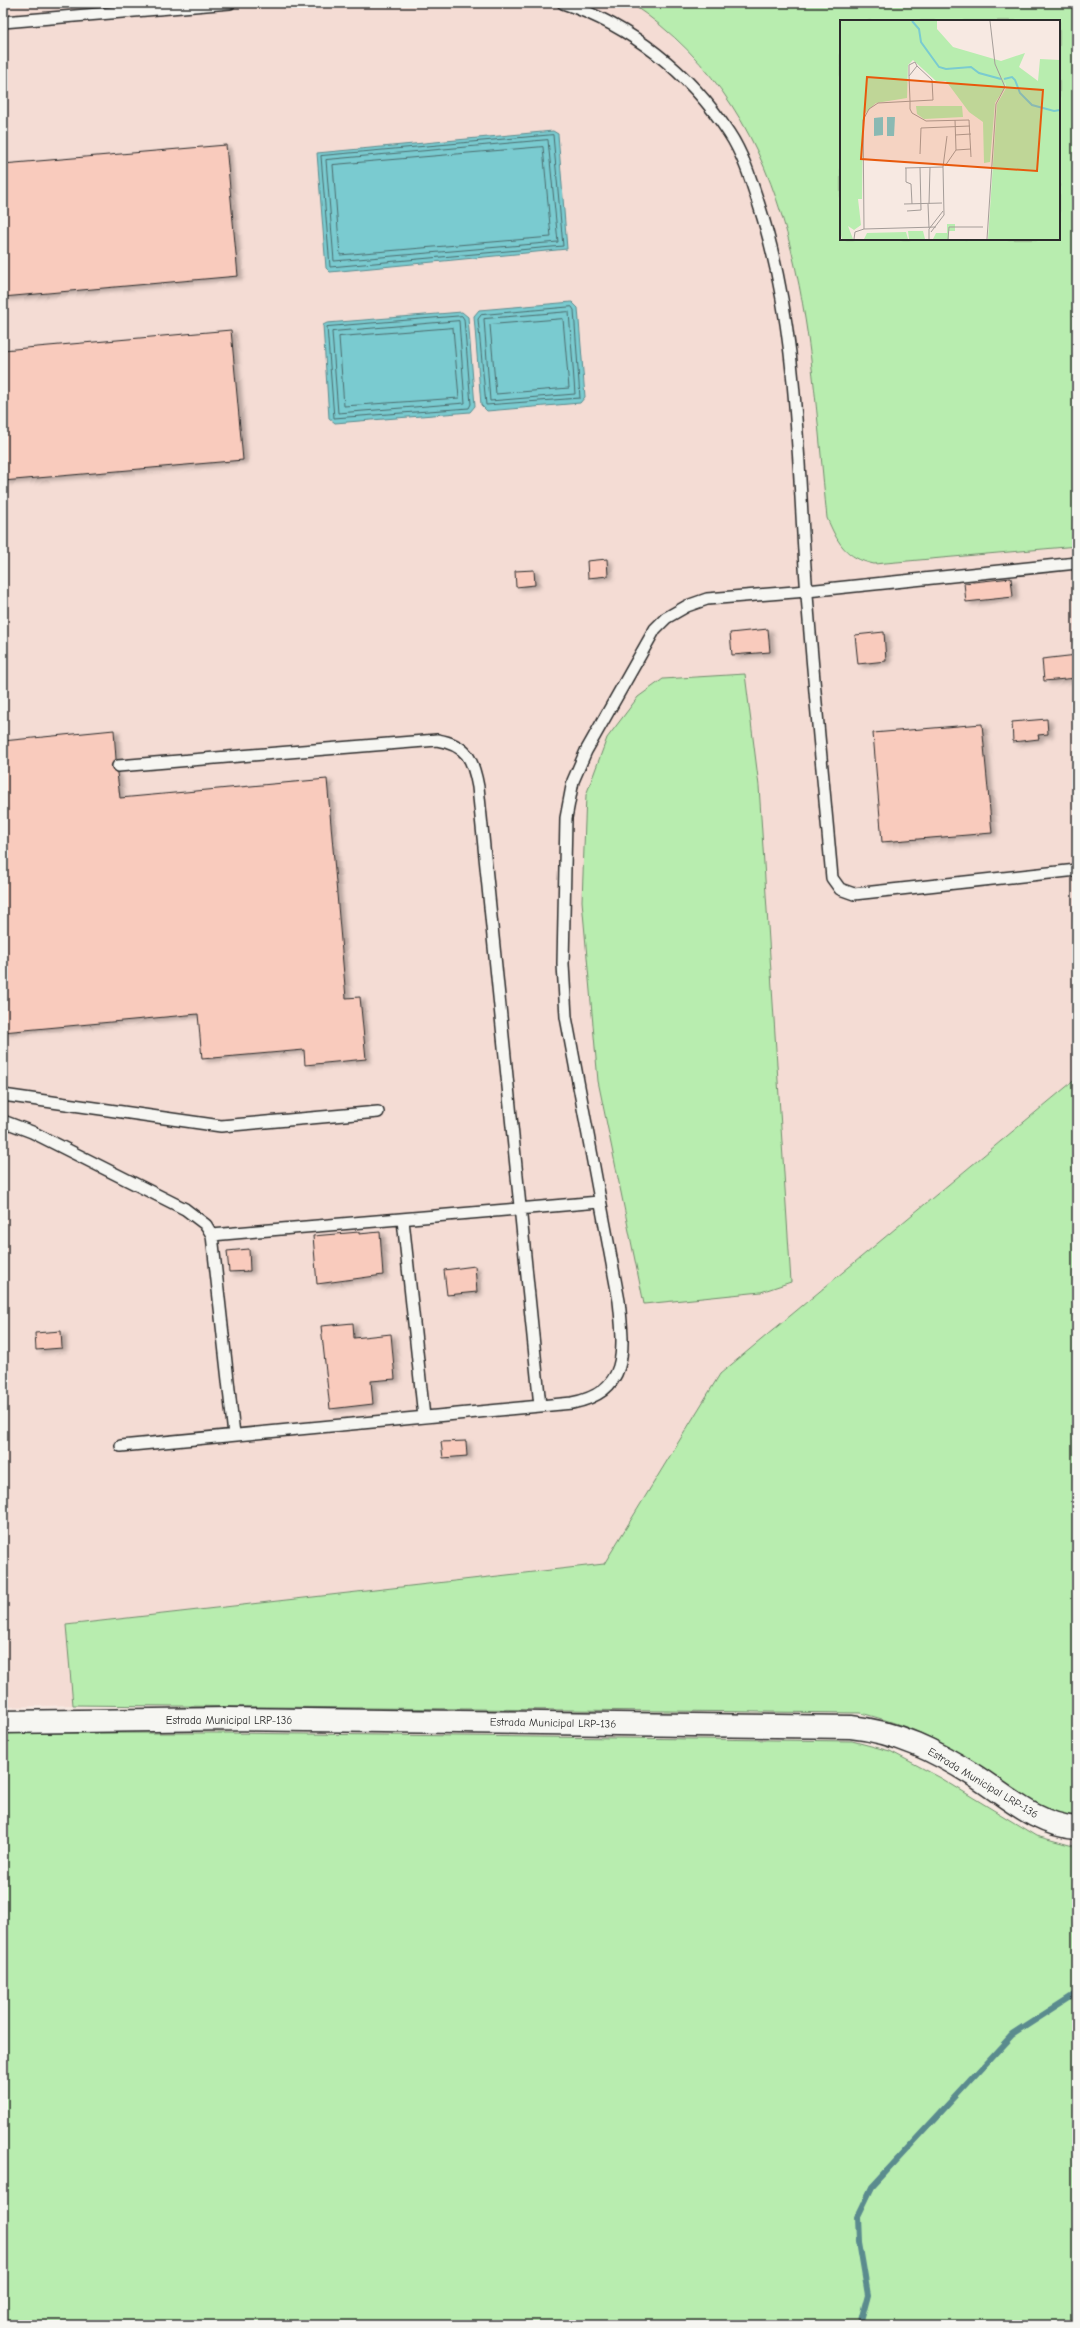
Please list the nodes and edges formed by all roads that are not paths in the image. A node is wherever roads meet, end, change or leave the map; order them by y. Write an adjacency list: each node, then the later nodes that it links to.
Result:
1 (230, 3): 3 (lane)
2 (563, 3): 5 (lane)
3 (3, 22)
4 (1077, 563): 5 (lane)
5 (807, 591): 7 (lane); 11 (lane)
6 (118, 766): 12 (lane)
7 (1077, 870)
8 (3, 1095): 9 (lane)
9 (378, 1112)
10 (3, 1121): 14 (lane)
11 (599, 1202): 12 (lane); 15 (lane)
12 (520, 1209): 13 (lane); 15 (lane)
13 (403, 1220): 14 (lane); 16 (lane)
14 (212, 1235): 17 (lane)
15 (540, 1406): 16 (lane)
16 (424, 1417): 17 (lane)
17 (234, 1435): 18 (lane)
18 (121, 1446)
19 (3, 1722): 20 (street, Estrada Municipal LRP-136)
20 (1077, 1828)

